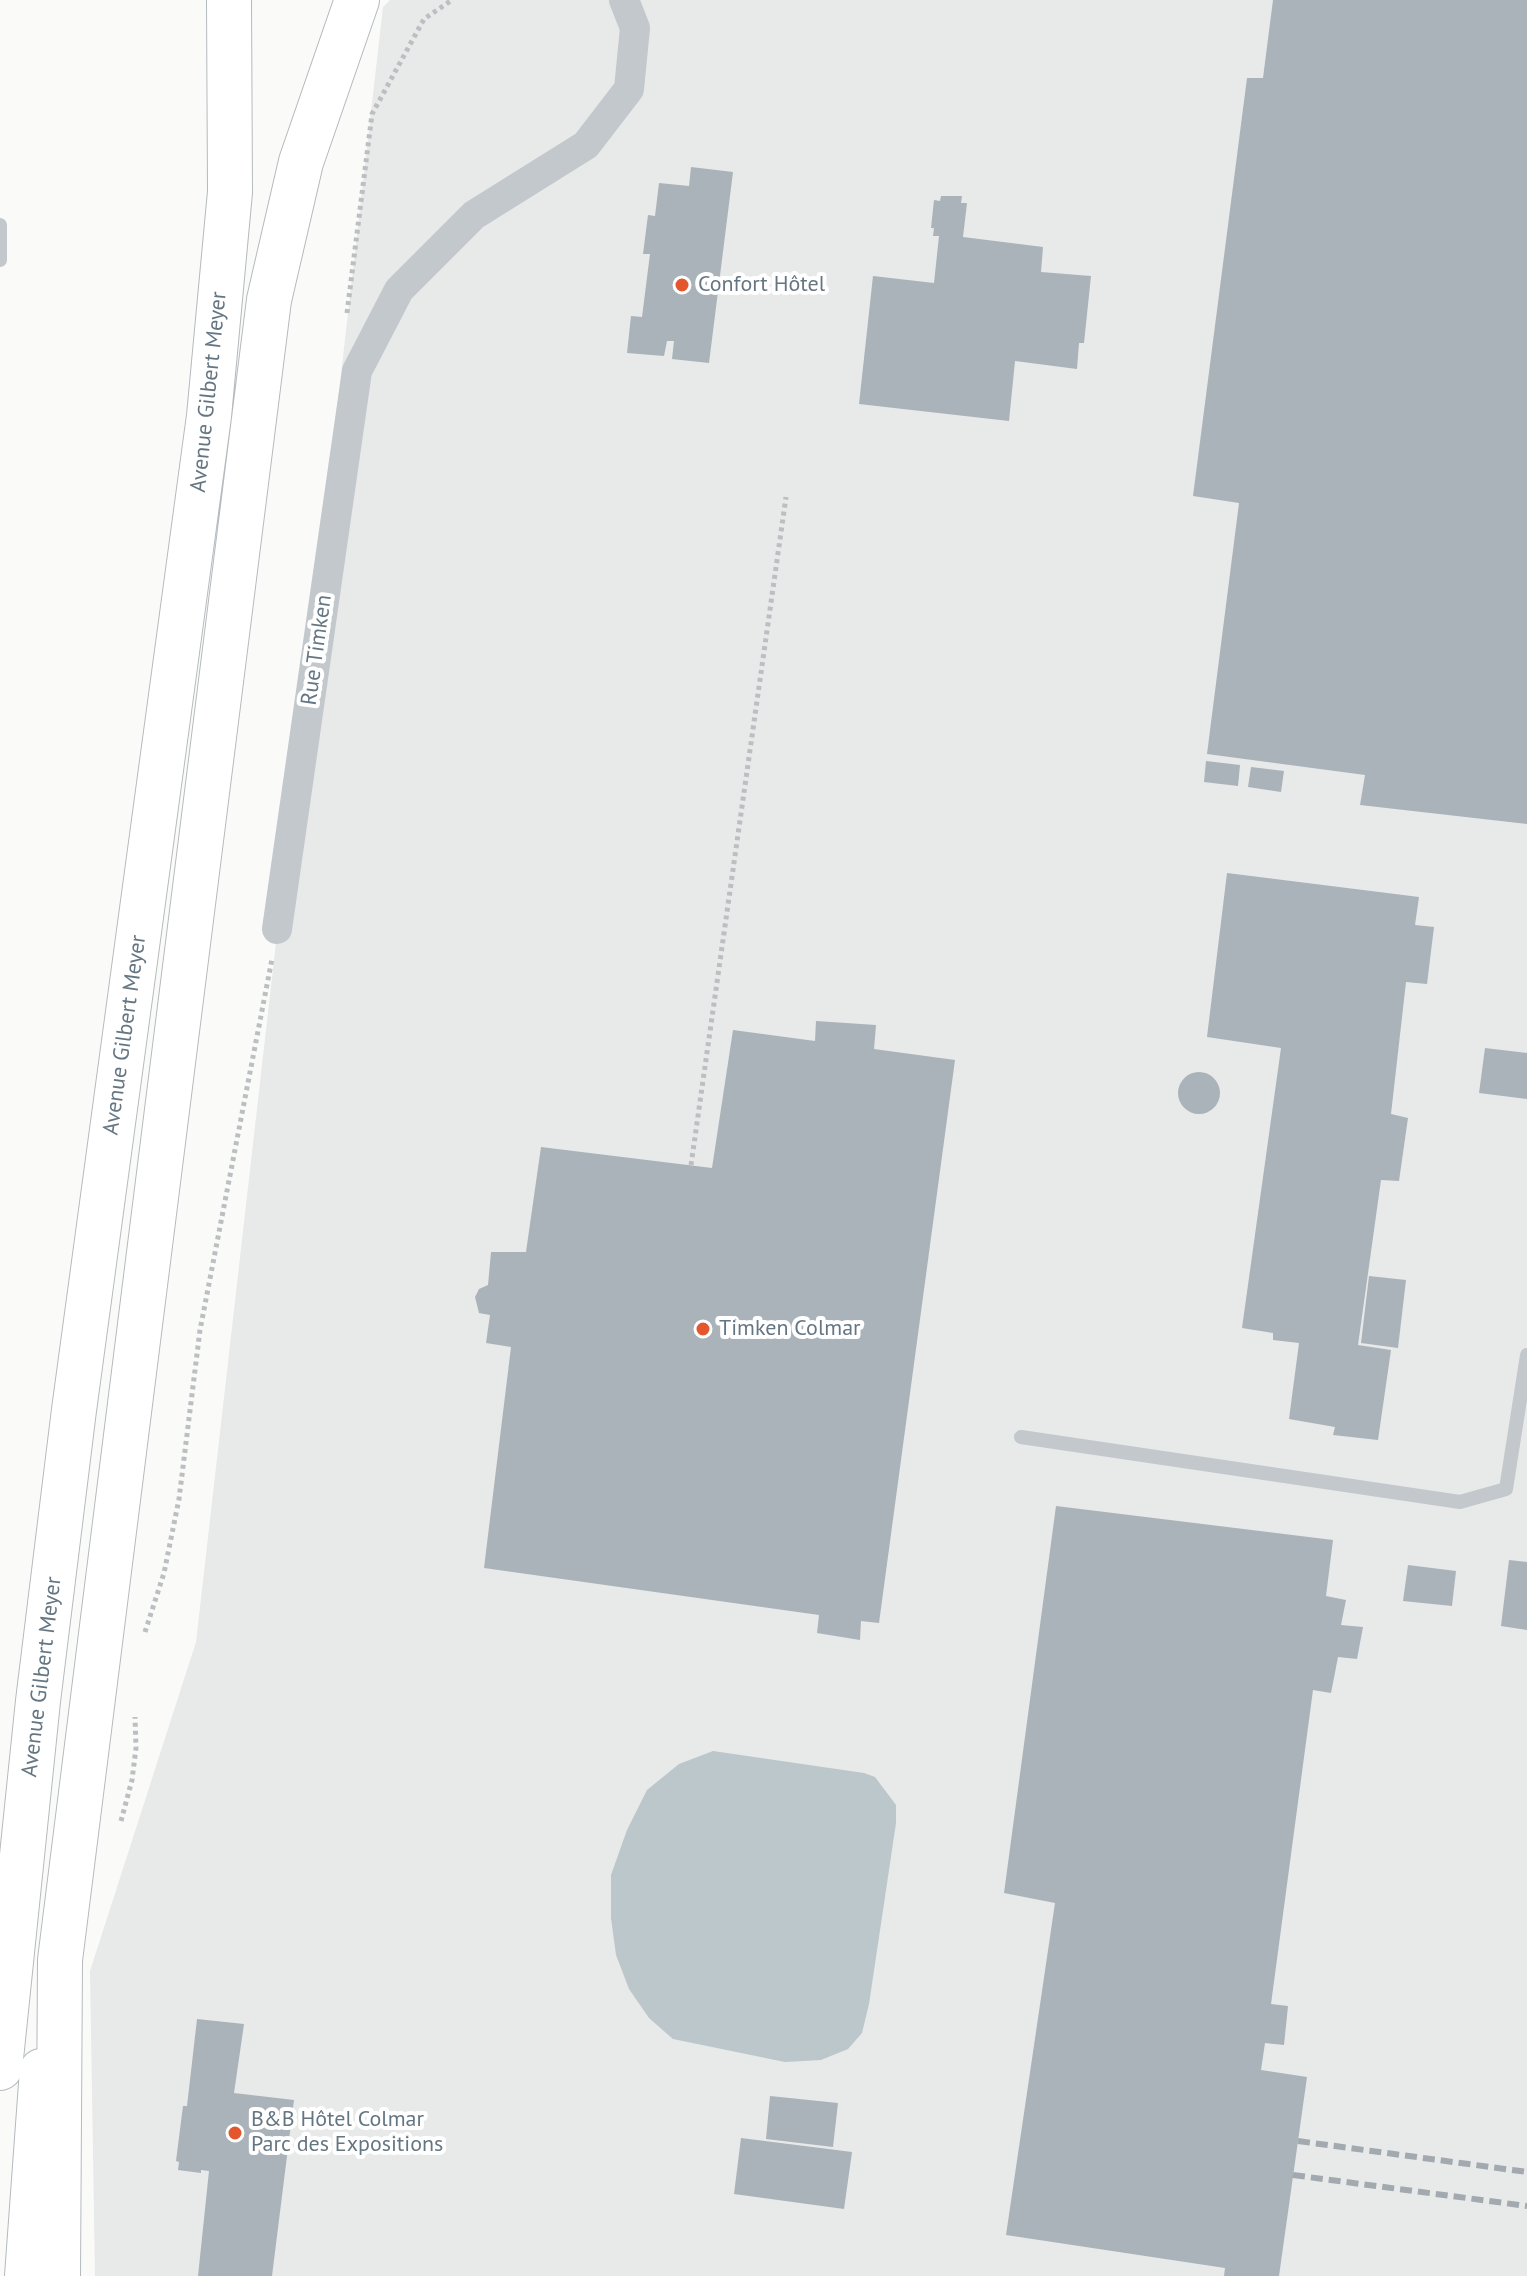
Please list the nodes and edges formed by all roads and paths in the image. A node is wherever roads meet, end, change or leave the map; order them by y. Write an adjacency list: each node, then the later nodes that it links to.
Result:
1 (229, 0): 17 (main road, Avenue Gilbert Meyer)
2 (357, 0): 16 (main road, Avenue Gilbert Meyer)
3 (452, 0): 7 (path)
4 (624, 0): 7 (street, Rue Timken)
5 (0, 225): 6 (lane)
6 (0, 260)
7 (357, 371): 9 (street, Rue Timken)
8 (786, 497): 10 (path)
9 (277, 929): 13 (path)
10 (691, 1165)
11 (1527, 1355): 12 (lane)
12 (1021, 1437)
13 (141, 1643)
14 (134, 1706): 15 (path)
15 (118, 1835)
16 (60, 1960): 18 (main road, Avenue Gilbert Meyer); 19 (main road, Avenue Gilbert Meyer)
17 (0, 2068)
18 (26, 2276)
19 (58, 2276)

